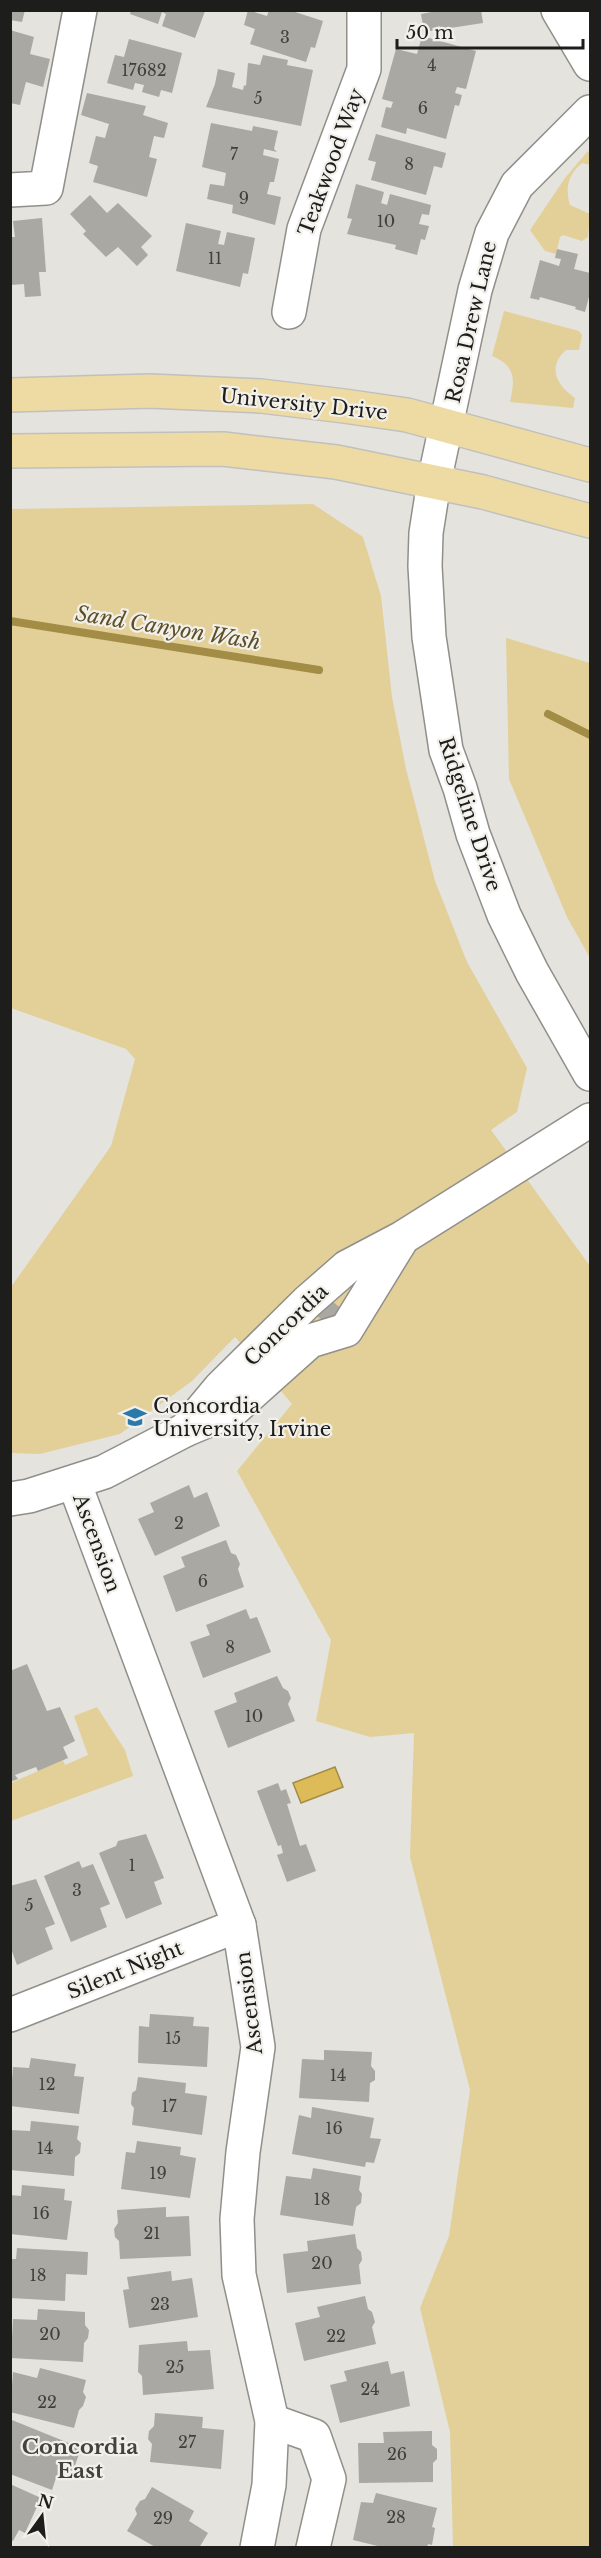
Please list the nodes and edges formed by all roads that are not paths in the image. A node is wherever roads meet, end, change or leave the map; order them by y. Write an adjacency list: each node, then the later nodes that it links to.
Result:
1 (80, 10): 8 (street)
2 (364, 10): 9 (street, Teakwood Way)
3 (558, 10): 6 (street)
4 (585, 10): 5 (street)
5 (591, 18)
6 (591, 64)
7 (591, 112): 11 (street, Rosa Drew Lane)
8 (10, 190)
9 (289, 312)
10 (10, 395): 11 (main road, University Drive)
11 (446, 426): 13 (main road, University Drive); 14 (street, Ridgeline Drive)
12 (10, 451): 14 (main road)
13 (591, 465)
14 (434, 482): 15 (main road); 16 (street, Ridgeline Drive)
15 (591, 521)
16 (591, 1074)
17 (591, 1120): 18 (street, Concordia)
18 (402, 1238): 19 (street, Concordia); 19 (street, Concordia)
19 (184, 1430): 20 (street, Concordia)
20 (74, 1482): 21 (street, Concordia); 22 (street, Ascension)
21 (10, 1499)
22 (239, 1925): 23 (street, Silent Night); 24 (street, Ascension)
23 (10, 2015)
24 (272, 2421): 25 (street, Ascension); 26 (street)
25 (257, 2547)
26 (313, 2547)

